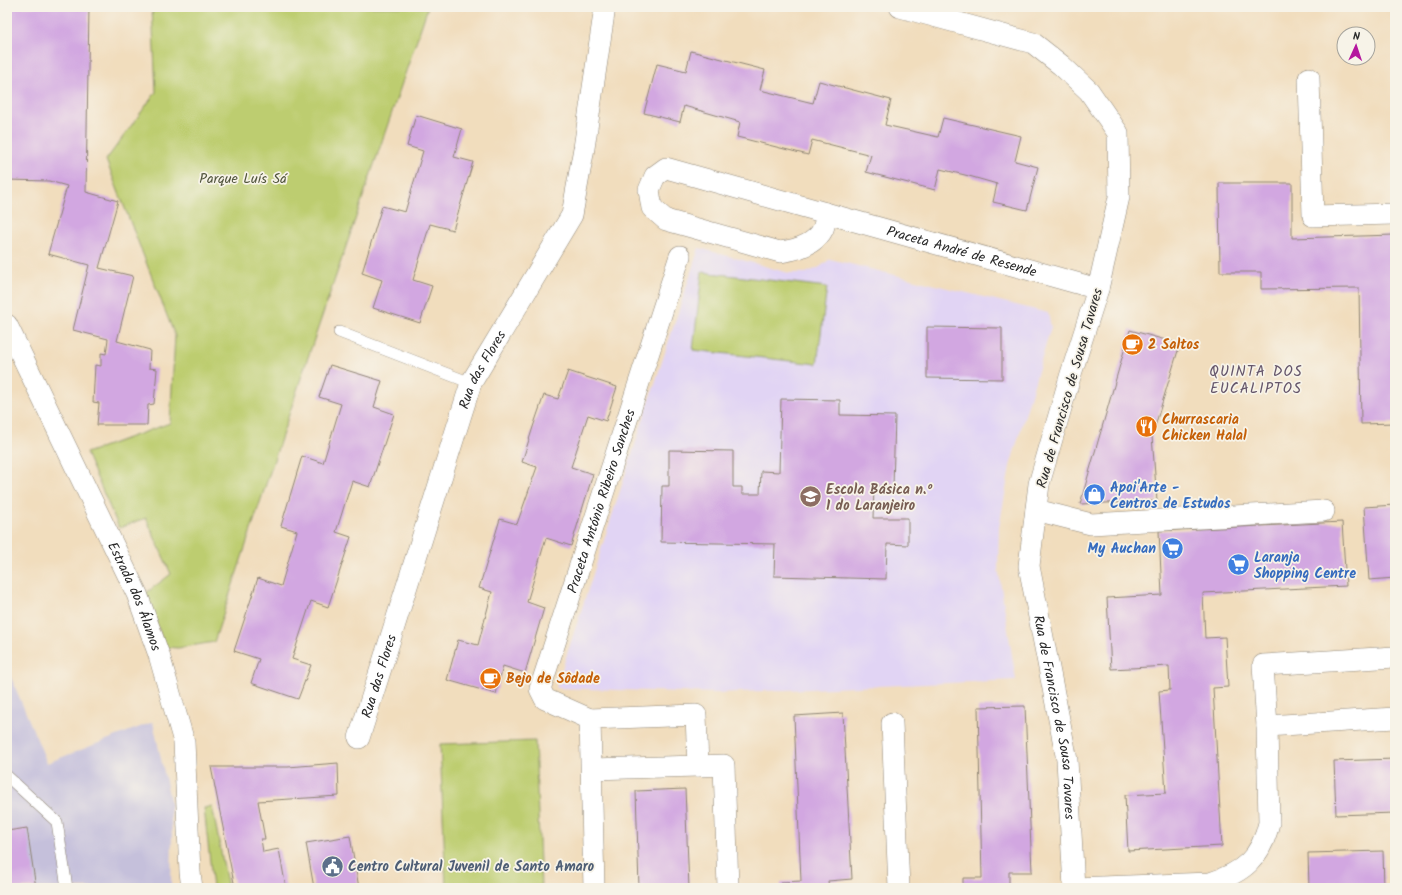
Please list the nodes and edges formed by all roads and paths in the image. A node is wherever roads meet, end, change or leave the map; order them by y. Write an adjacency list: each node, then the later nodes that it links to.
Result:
1 (605, 7): 10 (street, Rua das Flores)
2 (900, 7): 7 (street, Rua de Francisco de Sousa Tavares)
3 (1309, 78): 5 (street)
4 (826, 213): 4 (street, Praceta André de Resende); 7 (street, Praceta André de Resende)
5 (1395, 214)
6 (680, 256): 15 (street, Praceta António Ribeiro Sanches)
7 (1098, 289): 11 (street, Rua de Francisco de Sousa Tavares)
8 (7, 324): 23 (street, Estrada dos Álamos)
9 (339, 332): 10 (lane)
10 (471, 383): 18 (street, Rua das Flores)
11 (1036, 510): 12 (street); 27 (street, Rua de Francisco de Sousa Tavares)
12 (1324, 511)
13 (1395, 657): 17 (street)
14 (1395, 718): 17 (street)
15 (590, 719): 19 (street, Praceta António Ribeiro Sanches); 20 (street)
16 (892, 723): 26 (street)
17 (1267, 726): 27 (street)
18 (359, 738)
19 (698, 766): 20 (street); 25 (street)
20 (592, 769): 24 (street)
21 (7, 776): 22 (lane)
22 (67, 888)
23 (192, 888)
24 (594, 888)
25 (728, 888)
26 (899, 888)
27 (1074, 888)

